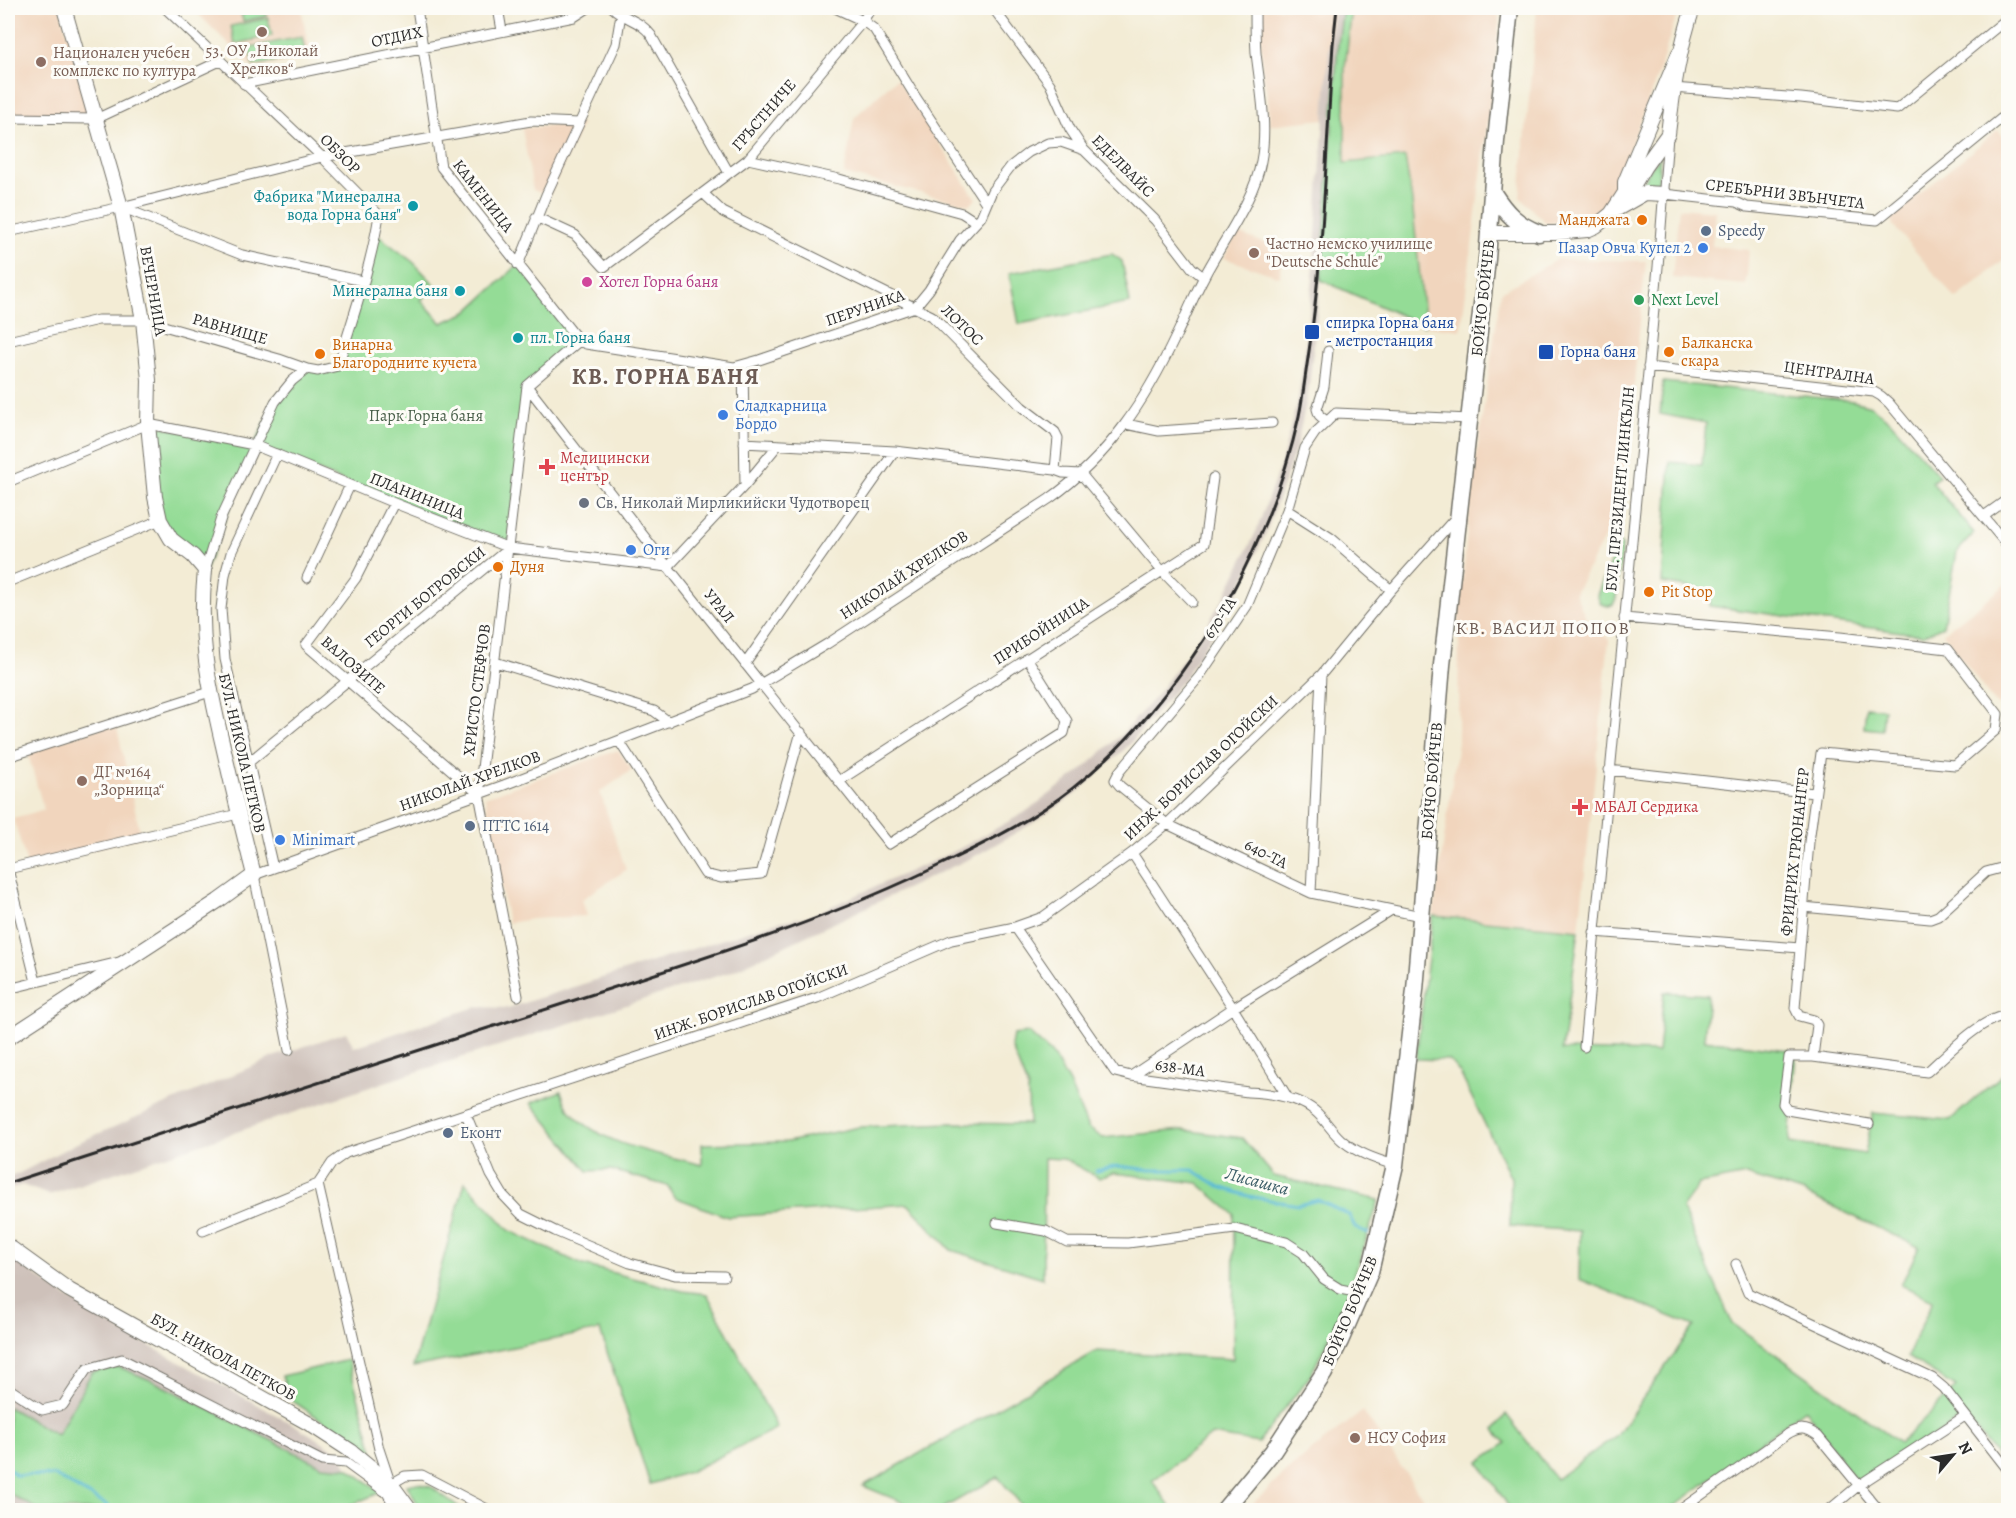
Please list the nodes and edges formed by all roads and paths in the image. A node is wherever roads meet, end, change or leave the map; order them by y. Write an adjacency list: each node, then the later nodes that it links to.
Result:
1 (64, 8): 24 (street, ВЕЧЕРНИЦА)
2 (165, 8): 19 (street, ОБЗОР)
3 (417, 8): 17 (street, КАМЕНИЦА)
4 (498, 8): 16 (street)
5 (588, 8): 16 (street, ОТДИХ)
6 (613, 8): 13 (street)
7 (835, 8): 15 (street)
8 (871, 8): 15 (street, ГРЪСТНИЧЕ)
9 (993, 8): 29 (street, ЕДЕЛВАЙС)
10 (1255, 8): 46 (street, НИКОЛАЙ ХРЕЛКОВ)
11 (1510, 8): 34 (highway, БОЙЧО БОЙЧЕВ)
12 (1694, 8): 18 (street, БУЛ. ПРЕЗИДЕНТ ЛИНКЪЛН)
13 (621, 11): 25 (street); 32 (street)
14 (2008, 18): 21 (street)
15 (863, 21): 31 (street, ГРЪСТНИЧЕ); 37 (street)
16 (502, 31): 17 (street, ОТДИХ)
17 (422, 47): 20 (street, ОТДИХ); 28 (street, КАМЕНИЦА)
18 (1680, 53): 21 (street, БУЛ. ПРЕЗИДЕНТ ЛИНКЪЛН); 26 (street)
19 (220, 61): 20 (street, ОБЗОР); 24 (street)
20 (243, 84): 30 (street, ОБЗОР)
21 (1673, 88): 27 (street, БУЛ. ПРЕЗИДЕНТ ЛИНКЪЛН)
22 (2008, 113): 35 (street, СРЕБЪРНИ ЗВЪНЧЕТА)
23 (8, 118): 24 (street)
24 (96, 120): 38 (street, ВЕЧЕРНИЦА)
25 (579, 123): 28 (street); 40 (street)
26 (1647, 132): 27 (street); 36 (street)
27 (1668, 134): 35 (street, БУЛ. ПРЕЗИДЕНТ ЛИНКЪЛН); 36 (street)
28 (437, 138): 30 (street); 45 (street, КАМЕНИЦА)
29 (1084, 150): 37 (street, ПЕРУНИКА); 46 (street, ЕДЕЛВАЙС)
30 (322, 156): 38 (street); 47 (street, ОБЗОР)
31 (748, 159): 32 (street, ГРЪСТНИЧЕ); 41 (street)
32 (729, 173): 33 (street, ГРЪСТНИЧЕ)
33 (703, 193): 40 (street, ГРЪСТНИЧЕ); 48 (street, ЛОТОС)
34 (1493, 193): 43 (highway, БОЙЧО БОЙЧЕВ); 44 (highway)
35 (1664, 194): 39 (street); 55 (street, БУЛ. ПРЕЗИДЕНТ ЛИНКЪЛН)
36 (1624, 195): 39 (street)
37 (986, 203): 41 (street, ПЕРУНИКА)
38 (121, 207): 42 (street); 47 (street); 49 (street, ВЕЧЕРНИЦА)
39 (1615, 210): 44 (street)
40 (536, 217): 45 (street)
41 (976, 222): 48 (street, ПЕРУНИКА)
42 (8, 232)
43 (1490, 233): 44 (street); 58 (highway, БОЙЧО БОЙЧЕВ)
44 (1539, 233)
45 (518, 265): 50 (street, КАМЕНИЦА)
46 (1203, 277): 62 (street, НИКОЛАЙ ХРЕЛКОВ)
47 (363, 281): 54 (street, ОБЗОР)
48 (915, 306): 53 (street, ПЕРУНИКА); 68 (street, ЛОТОС)
49 (143, 320): 51 (street, РАВНИЩЕ); 56 (street, РАВНИЩЕ); 61 (street, ВЕЧЕРНИЦА)
50 (579, 341): 53 (street, ПЕРУНИКА); 57 (street)
51 (8, 342)
52 (1328, 351): 59 (street)
53 (743, 365): 63 (street)
54 (338, 366): 56 (street, РАВНИЩЕ)
55 (1648, 367): 78 (street, ЦЕНТРАЛНА); 89 (street, БУЛ. ПРЕЗИДЕНТ ЛИНКЪЛН)
56 (307, 369): 64 (street, БУЛ. НИКОЛА ПЕТКОВ)
57 (527, 386): 81 (street, ХРИСТО СТЕФЧОВ); 82 (street, УРАЛ)
58 (1470, 419): 59 (street); 77 (highway, БОЙЧО БОЙЧЕВ)
59 (1327, 422): 76 (street, 670-ТА)
60 (1272, 423): 62 (street)
61 (148, 424): 64 (street, ПЛАНИНИЦА); 71 (street); 79 (street, ВЕЧЕРНИЦА)
62 (1126, 424): 69 (street, НИКОЛАЙ ХРЕЛКОВ)
63 (744, 443): 65 (street); 73 (street)
64 (254, 445): 67 (street, ПЛАНИНИЦА); 83 (street, БУЛ. НИКОЛА ПЕТКОВ)
65 (778, 445): 66 (street); 73 (street)
66 (894, 452): 68 (street); 92 (street)
67 (277, 454): 72 (street, ПЛАНИНИЦА); 101 (street, БУЛ. НИКОЛА ПЕТКОВ)
68 (1055, 470): 69 (street)
69 (1081, 474): 84 (street); 95 (street, НИКОЛАЙ ХРЕЛКОВ)
70 (1213, 478): 84 (street, ПРИБОЙНИЦА)
71 (8, 482)
72 (350, 485): 75 (street, ПЛАНИНИЦА); 85 (street)
73 (745, 485): 82 (street)
74 (2008, 499): 78 (street)
75 (394, 503): 81 (street, ПЛАНИНИЦА); 94 (street, ВАЛОЗИТЕ)
76 (1287, 510): 87 (street); 103 (street, 670-ТА)
77 (1460, 513): 87 (street, ИНЖ. БОРИСЛАВ ОГОЙСКИ); 117 (highway, БОЙЧО БОЙЧЕВ)
78 (1984, 516): 80 (street, ЦЕНТРАЛНА)
79 (160, 520): 83 (street, ВЕЧЕРНИЦА); 86 (street)
80 (2008, 546)
81 (509, 548): 82 (street, ПЛАНИНИЦА); 91 (street, ХРИСТО СТЕФЧОВ); 94 (street, ГЕОРГИ БОГРОВСКИ)
82 (668, 567): 92 (street, УРАЛ)
83 (205, 570): 96 (street, БУЛ. НИКОЛА ПЕТКОВ)
84 (1162, 571): 88 (street); 90 (street, ПРИБОЙНИЦА)
85 (307, 578)
86 (8, 582)
87 (1391, 590): 93 (street, ИНЖ. БОРИСЛАВ ОГОЙСКИ)
88 (1191, 602)
89 (1624, 618): 102 (street, БУЛ. ПРЕЗИДЕНТ ЛИНКЪЛН); 105 (street, ФРИДРИХ ГРЮНАНГЕР)
90 (1027, 658): 104 (street, ПРИБОЙНИЦА); 104 (street, УРАЛ)
91 (495, 662): 97 (street); 106 (street, ХРИСТО СТЕФЧОВ)
92 (745, 664): 95 (street, УРАЛ)
93 (1321, 675): 108 (street, ИНЖ. БОРИСЛАВ ОГОЙСКИ); 114 (street)
94 (347, 680): 101 (street, ГЕОРГИ БОГРОВСКИ); 106 (street, ВАЛОЗИТЕ)
95 (762, 684): 97 (street, НИКОЛАЙ ХРЕЛКОВ); 98 (street, УРАЛ)
96 (210, 692): 100 (street); 107 (street, БУЛ. НИКОЛА ПЕТКОВ)
97 (669, 722): 99 (street, НИКОЛАЙ ХРЕЛКОВ)
98 (801, 732): 99 (street); 104 (street, УРАЛ)
99 (619, 741): 106 (street, НИКОЛАЙ ХРЕЛКОВ)
100 (8, 757)
101 (249, 762): 111 (street, БУЛ. НИКОЛА ПЕТКОВ)
102 (1610, 770): 105 (street); 119 (street, БУЛ. ПРЕЗИДЕНТ ЛИНКЪЛН)
103 (1115, 780): 108 (street, 640-ТА)
104 (839, 781)
105 (1814, 793): 115 (street, ФРИДРИХ ГРЮНАНГЕР)
106 (479, 794): 111 (street, НИКОЛАЙ ХРЕЛКОВ); 124 (street, ХРИСТО СТЕФЧОВ)
107 (238, 814): 112 (street); 113 (street, БУЛ. НИКОЛА ПЕТКОВ)
108 (1167, 824): 109 (street, ИНЖ. БОРИСЛАВ ОГОЙСКИ); 114 (street, 640-ТА)
109 (1132, 853): 118 (street, ИНЖ. БОРИСЛАВ ОГОЙСКИ); 125 (street)
110 (2008, 866): 115 (street)
111 (273, 868): 113 (street, НИКОЛАЙ ХРЕЛКОВ)
112 (8, 869): 122 (street)
113 (254, 875): 121 (street); 129 (street)
114 (1311, 893): 116 (street, 640-ТА)
115 (1803, 907): 120 (street, ФРИДРИХ ГРЮНАНГЕР)
116 (1390, 911): 117 (street, 640-ТА); 125 (street)
117 (1421, 916): 135 (highway, БОЙЧО БОЙЧЕВ)
118 (1015, 927): 131 (street, 638-МА); 133 (street, ИНЖ. БОРИСЛАВ ОГОЙСКИ)
119 (1594, 932): 120 (street); 128 (street, БУЛ. ПРЕЗИДЕНТ ЛИНКЪЛН)
120 (1800, 948): 130 (street, ФРИДРИХ ГРЮНАНГЕР)
121 (130, 959): 122 (street); 127 (street)
122 (36, 982): 123 (street)
123 (8, 989)
124 (518, 996)
125 (1233, 1008): 131 (street); 132 (street)
126 (2005, 1016): 130 (street)
127 (8, 1038)
128 (1584, 1047)
129 (289, 1050)
130 (1813, 1057): 134 (street)
131 (1131, 1076): 132 (street, 638-МА)
132 (1288, 1098): 135 (street, 638-МА)
133 (466, 1114): 136 (street, ИНЖ. БОРИСЛАВ ОГОЙСКИ); 141 (street)
134 (1869, 1124)
135 (1395, 1165): 142 (highway, БОЙЧО БОЙЧЕВ)
136 (318, 1184): 138 (street); 147 (street)
137 (997, 1223): 142 (street)
138 (203, 1231)
139 (8, 1246): 147 (street, БУЛ. НИКОЛА ПЕТКОВ)
140 (1736, 1264): 144 (street)
141 (724, 1276)
142 (1360, 1293): 151 (highway, БОЙЧО БОЙЧЕВ)
143 (8, 1388): 147 (street)
144 (1965, 1416): 145 (street); 146 (street)
145 (2008, 1470)
146 (1858, 1485): 152 (street); 153 (street); 154 (street)
147 (389, 1488): 148 (street, БУЛ. НИКОЛА ПЕТКОВ); 149 (street, БУЛ. НИКОЛА ПЕТКОВ); 150 (street)
148 (397, 1510)
149 (410, 1510)
150 (489, 1510)
151 (1224, 1510)
152 (1680, 1510)
153 (1828, 1510)
154 (1879, 1510)

